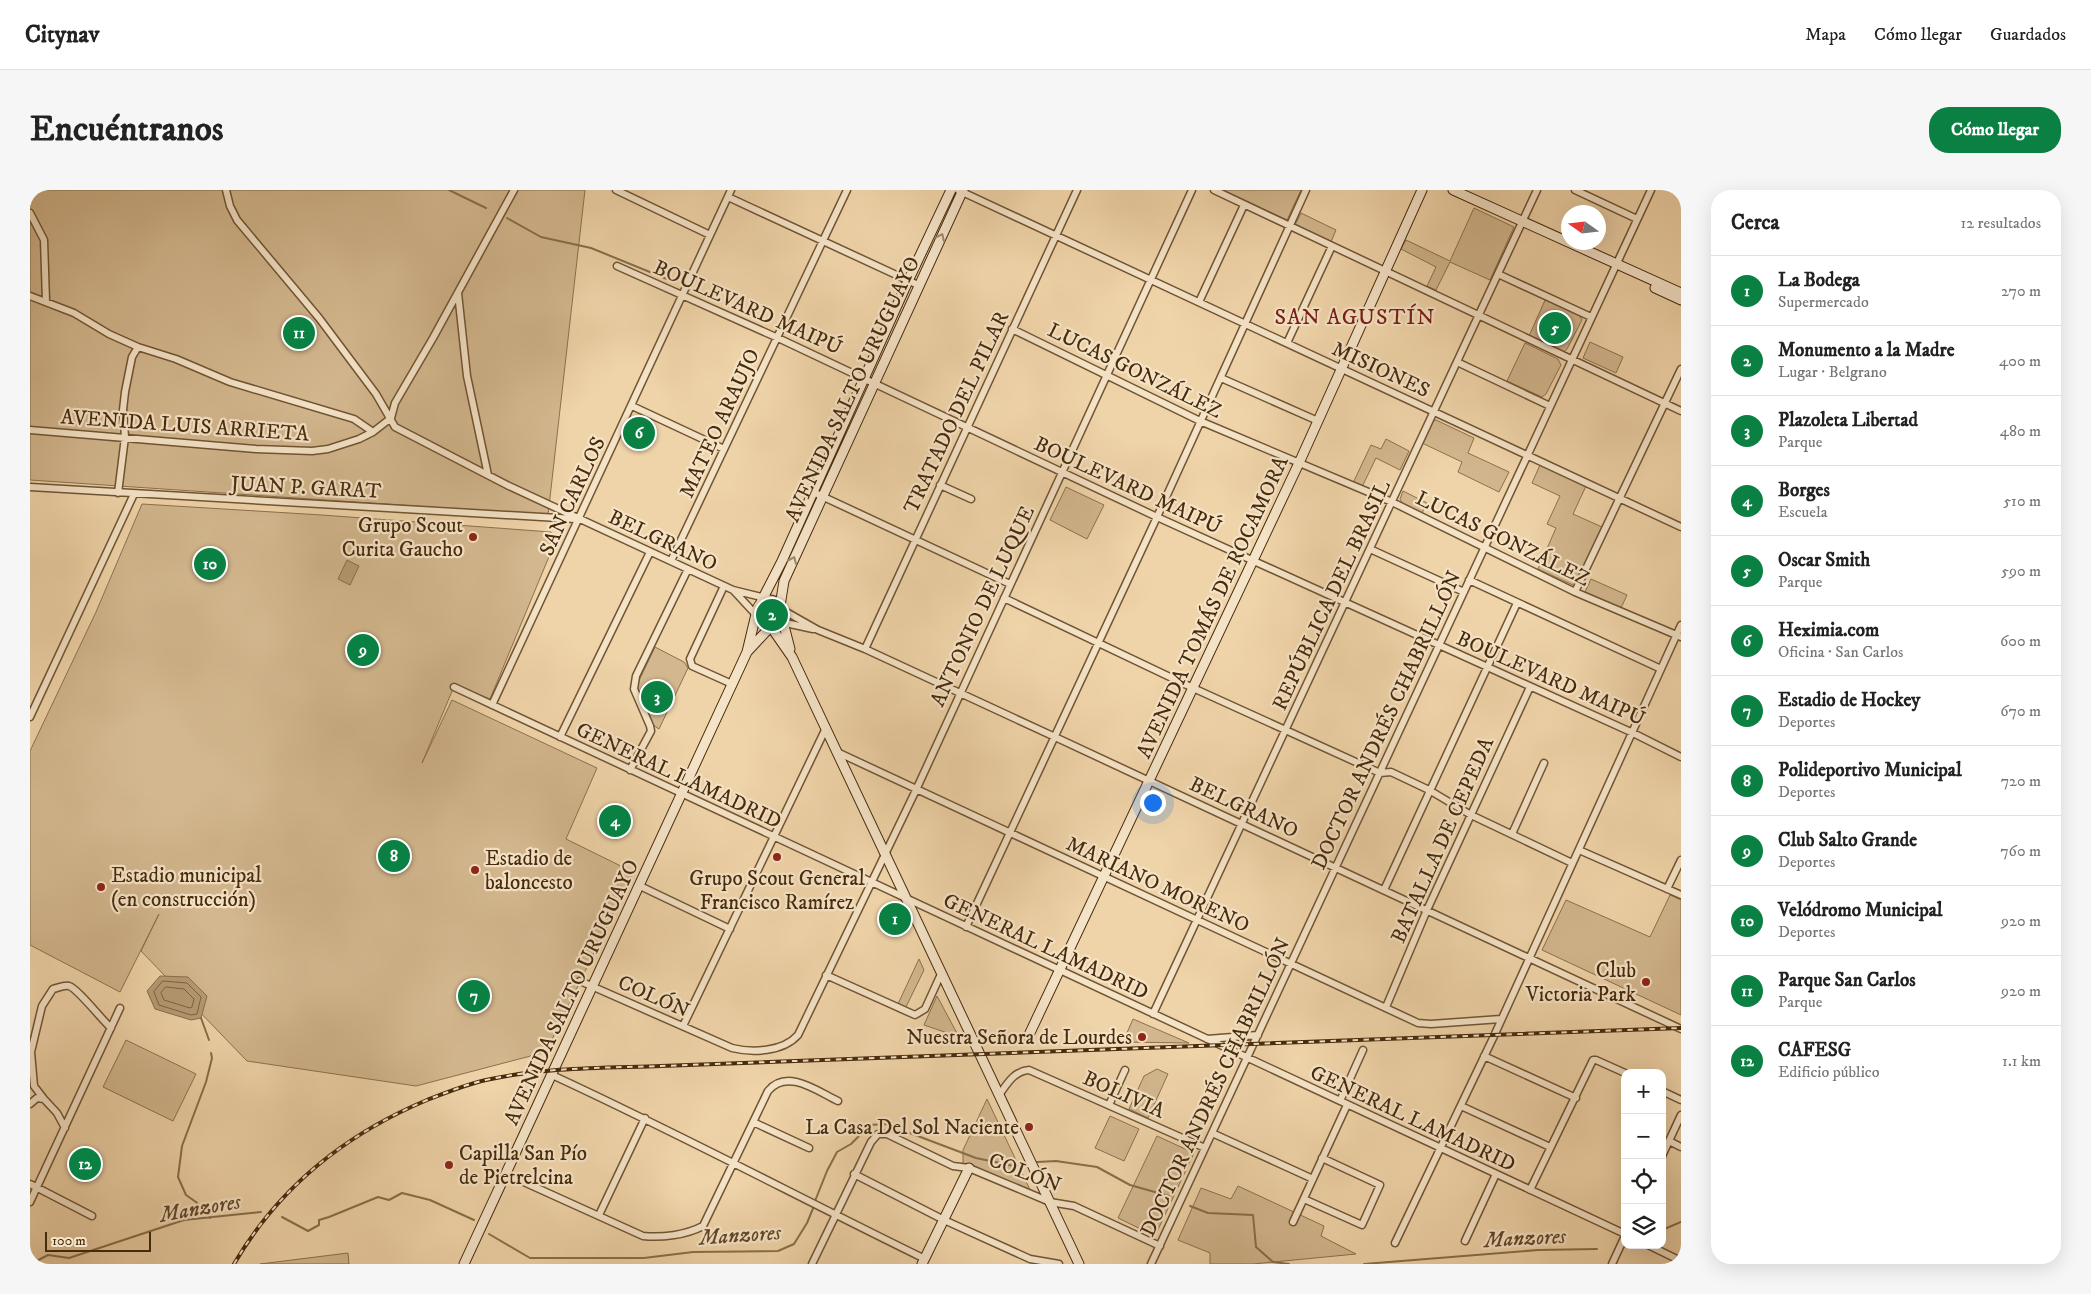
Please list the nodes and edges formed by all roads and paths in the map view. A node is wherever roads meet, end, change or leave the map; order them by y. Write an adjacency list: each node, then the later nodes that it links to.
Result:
1 (226, 190): 61 (street, BELGRANO)
2 (514, 190): 34 (street)
3 (616, 190): 23 (street)
4 (731, 190): 17 (street, SAN CARLOS)
5 (847, 190): 25 (street, MATEO ARAUJO)
6 (951, 190): 32 (main road, AVENIDA SALTO URUGUAYO)
7 (1077, 190): 24 (street, TRATADO DEL PILAR)
8 (1192, 190): 31 (street, ANTONIO DE LUQUE)
9 (1214, 190): 18 (street)
10 (1306, 190): 22 (street)
11 (1422, 190): 29 (main road, AVENIDA TOMÁS DE ROCAMORA)
12 (1453, 190): 21 (main road)
13 (1538, 190): 21 (street, REPÚBLICA DEL BRASIL)
14 (1575, 190): 20 (street)
15 (1651, 190): 20 (street, DOCTOR ANDRÉS CHABRILLÓN)
16 (961, 191): 24 (street, MISIONES); 33 (main road, AVENIDA SALTO URUGUAYO, one-way to 16)
17 (728, 197): 23 (street, SAN CARLOS); 25 (street)
18 (1244, 205): 22 (street); 40 (street)
19 (30, 213): 39 (street)
20 (1637, 218): 27 (street, DOCTOR ANDRÉS CHABRILLÓN)
21 (1522, 222): 27 (main road); 30 (street, REPÚBLICA DEL BRASIL)
22 (1290, 226): 26 (street); 43 (street)
23 (710, 235): 37 (street, SAN CARLOS)
24 (1056, 236): 31 (street, MISIONES); 44 (street, TRATADO DEL PILAR)
25 (822, 240): 32 (street); 45 (street, MATEO ARAUJO)
26 (1332, 246): 29 (street); 46 (street)
27 (1616, 265): 35 (main road); 38 (main road); 42 (street, DOCTOR ANDRÉS CHABRILLÓN)
28 (617, 266): 37 (street, BOULEVARD MAIPÚ)
29 (1386, 272): 41 (street); 50 (main road, AVENIDA TOMÁS DE ROCAMORA)
30 (1498, 274): 41 (street, REPÚBLICA DEL BRASIL); 42 (street)
31 (1151, 280): 40 (street, MISIONES); 52 (street, ANTONIO DE LUQUE)
32 (908, 281): 33 (street); 54 (main road, AVENIDA SALTO URUGUAYO)
33 (918, 285): 55 (main road, AVENIDA SALTO URUGUAYO)
34 (458, 292): 61 (street); 72 (street)
35 (1681, 293)
36 (30, 296): 39 (street)
37 (683, 296): 45 (street, BOULEVARD MAIPÚ); 57 (street, SAN CARLOS)
38 (1681, 300)
39 (46, 301): 47 (street)
40 (1199, 302): 43 (street, MISIONES)
41 (1478, 316): 48 (street); 49 (street, REPÚBLICA DEL BRASIL)
42 (1592, 317): 48 (street, DOCTOR ANDRÉS CHABRILLÓN)
43 (1246, 324): 46 (street, MISIONES); 53 (street)
44 (1012, 329): 52 (street, LUCAS GONZÁLEZ); 64 (street, TRATADO DEL PILAR)
45 (778, 338): 54 (street, BOULEVARD MAIPÚ); 68 (street, MATEO ARAUJO)
46 (1287, 343): 50 (street, MISIONES)
47 (138, 347): 66 (street); 67 (street)
48 (1572, 360): 56 (street); 58 (street, DOCTOR ANDRÉS CHABRILLÓN)
49 (1457, 362): 58 (street); 59 (street, REPÚBLICA DEL BRASIL)
50 (1341, 368): 59 (street, MISIONES); 63 (main road, AVENIDA TOMÁS DE ROCAMORA)
51 (1681, 369): 56 (street)
52 (1106, 375): 62 (street, LUCAS GONZÁLEZ); 71 (street, ANTONIO DE LUQUE)
53 (1221, 378): 62 (street); 63 (street)
54 (864, 379): 55 (street, BOULEVARD MAIPÚ); 77 (main road, AVENIDA SALTO URUGUAYO)
55 (874, 384): 64 (street, BOULEVARD MAIPÚ); 77 (main road, AVENIDA SALTO URUGUAYO)
56 (1664, 403): 60 (street); 78 (street)
57 (632, 406): 68 (street); 82 (street, SAN CARLOS)
58 (1550, 406): 69 (street, DOCTOR ANDRÉS CHABRILLÓN)
59 (1434, 411): 69 (street, MISIONES); 80 (street, REPÚBLICA DEL BRASIL)
60 (1681, 411)
61 (390, 418): 66 (street, AVENIDA LUIS ARRIETA); 72 (street, BELGRANO)
62 (1200, 421): 70 (street, LUCAS GONZÁLEZ); 81 (street)
63 (1318, 421): 70 (main road, AVENIDA TOMÁS DE ROCAMORA)
64 (966, 428): 71 (street, BOULEVARD MAIPÚ); 73 (street, TRATADO DEL PILAR)
65 (30, 430): 67 (street, AVENIDA LUIS ARRIETA)
66 (373, 432): 67 (street, AVENIDA LUIS ARRIETA)
67 (125, 437): 75 (street)
68 (724, 449): 89 (street, MATEO ARAUJO)
69 (1527, 455): 78 (street, MISIONES); 85 (street, DOCTOR ANDRÉS CHABRILLÓN)
70 (1299, 462): 80 (street, LUCAS GONZÁLEZ); 88 (main road, AVENIDA TOMÁS DE ROCAMORA)
71 (1062, 472): 81 (street, BOULEVARD MAIPÚ); 92 (street, ANTONIO DE LUQUE)
72 (488, 475): 82 (street, BELGRANO)
73 (940, 485): 79 (street); 84 (street, TRATADO DEL PILAR)
74 (30, 487): 75 (street, JUAN P. GARAT)
75 (118, 493): 76 (street, JUAN P. GARAT)
76 (134, 494): 82 (street, JUAN P. GARAT); 117 (street)
77 (818, 494): 84 (street); 100 (main road, AVENIDA SALTO URUGUAYO); 101 (main road, AVENIDA SALTO URUGUAYO, one-way to 77)
78 (1619, 498): 83 (street, MISIONES); 96 (street)
79 (971, 499)
80 (1392, 502): 85 (street, LUCAS GONZÁLEZ); 86 (street, REPÚBLICA DEL BRASIL)
81 (1157, 517): 88 (street, BOULEVARD MAIPÚ); 105 (street)
82 (579, 519): 87 (street, BELGRANO); 116 (street, SAN CARLOS)
83 (1681, 527)
84 (915, 539): 92 (street); 107 (street, TRATADO DEL PILAR)
85 (1483, 547): 91 (street, DOCTOR ANDRÉS CHABRILLÓN); 96 (street, LUCAS GONZÁLEZ)
86 (1370, 549): 95 (street); 99 (street, REPÚBLICA DEL BRASIL)
87 (650, 552): 89 (street, BELGRANO); 121 (street)
88 (1253, 561): 99 (street, BOULEVARD MAIPÚ); 114 (main road, AVENIDA TOMÁS DE ROCAMORA)
89 (671, 562): 90 (street, BELGRANO)
90 (688, 569): 93 (street, BELGRANO); 126 (street)
91 (1469, 580): 95 (street, DOCTOR ANDRÉS CHABRILLÓN); 98 (street)
92 (1010, 584): 97 (street, ANTONIO DE LUQUE)
93 (724, 586): 94 (street, BELGRANO); 111 (street)
94 (733, 590): 100 (street, BELGRANO); 100 (street, BELGRANO)
95 (1464, 592): 106 (street, DOCTOR ANDRÉS CHABRILLÓN)
96 (1575, 592): 104 (street, LUCAS GONZÁLEZ)
97 (1004, 598): 105 (street); 115 (street, ANTONIO DE LUQUE)
98 (1517, 602): 109 (street); 110 (street)
99 (1345, 604): 106 (street, BOULEVARD MAIPÚ); 119 (street, REPÚBLICA DEL BRASIL)
100 (761, 607): 101 (main road); 101 (main road); 108 (main road, AVENIDA SALTO URUGUAYO)
101 (777, 618): 103 (street, BELGRANO); 103 (street, BELGRANO); 108 (main road, AVENIDA SALTO URUGUAYO); 118 (main road)
102 (1681, 625): 104 (street)
103 (818, 630): 107 (street, BELGRANO)
104 (1679, 636): 110 (street)
105 (1098, 643): 114 (street); 122 (street)
106 (1439, 645): 109 (street, BOULEVARD MAIPÚ); 127 (street, DOCTOR ANDRÉS CHABRILLÓN)
107 (864, 649): 115 (street, BELGRANO)
108 (747, 652): 111 (main road, AVENIDA SALTO URUGUAYO)
109 (1488, 668): 113 (street, BOULEVARD MAIPÚ); 130 (street)
110 (1661, 669): 120 (street)
111 (732, 684): 131 (main road, AVENIDA SALTO URUGUAYO)
112 (454, 687): 116 (street, GENERAL LAMADRID)
113 (1530, 687): 120 (street, BOULEVARD MAIPÚ); 132 (street, BATALLA DE CEPEDA)
114 (1192, 688): 119 (street); 128 (main road, AVENIDA TOMÁS DE ROCAMORA)
115 (960, 693): 122 (street, BELGRANO); 129 (street, ANTONIO DE LUQUE)
116 (492, 706): 121 (street, GENERAL LAMADRID)
117 (30, 717)
118 (826, 728): 123 (main road); 136 (street)
119 (1286, 730): 127 (street); 133 (street, REPÚBLICA DEL BRASIL)
120 (1633, 733): 124 (street, BOULEVARD MAIPÚ); 137 (street)
121 (560, 737): 126 (street, GENERAL LAMADRID)
122 (1055, 737): 128 (street, BELGRANO); 134 (street)
123 (837, 752): 129 (street, MARIANO MORENO); 138 (main road)
124 (1681, 757)
125 (1544, 763): 135 (street)
126 (630, 770): 131 (street, GENERAL LAMADRID)
127 (1380, 773): 130 (street); 141 (street, DOCTOR ANDRÉS CHABRILLÓN)
128 (1150, 781): 133 (street, BELGRANO); 142 (main road, AVENIDA TOMÁS DE ROCAMORA)
129 (916, 790): 134 (street, MARIANO MORENO); 138 (street, ANTONIO DE LUQUE)
130 (1430, 790): 132 (street); 146 (street)
131 (683, 794): 136 (street, GENERAL LAMADRID); 144 (main road, AVENIDA SALTO URUGUAYO)
132 (1471, 815): 135 (street); 149 (street, BATALLA DE CEPEDA)
133 (1242, 824): 141 (street, BELGRANO); 150 (street, REPÚBLICA DEL BRASIL)
134 (1010, 834): 142 (street, MARIANO MORENO); 151 (street)
135 (1512, 834): 140 (street)
136 (775, 838): 143 (street, GENERAL LAMADRID); 152 (street)
137 (1579, 850): 140 (street); 145 (street)
138 (885, 854): 143 (street, ANTONIO DE LUQUE); 148 (main road)
139 (1681, 860): 145 (street)
140 (1572, 864): 153 (street)
141 (1336, 867): 146 (street, BELGRANO); 154 (street, DOCTOR ANDRÉS CHABRILLÓN)
142 (1104, 878): 150 (street, MARIANO MORENO); 155 (main road, AVENIDA TOMÁS DE ROCAMORA)
143 (872, 882): 148 (street, GENERAL LAMADRID); 157 (street, ANTONIO DE LUQUE)
144 (640, 886): 152 (street); 159 (main road, AVENIDA SALTO URUGUAYO)
145 (1667, 889): 147 (street)
146 (1384, 890): 149 (street, BELGRANO)
147 (1681, 895)
148 (906, 899): 151 (street, GENERAL LAMADRID); 156 (main road)
149 (1427, 910): 153 (street, BELGRANO); 160 (street, BATALLA DE CEPEDA)
150 (1197, 920): 154 (street, MARIANO MORENO); 162 (street, REPÚBLICA DEL BRASIL)
151 (966, 927): 155 (street, GENERAL LAMADRID)
152 (730, 930): 164 (street)
153 (1529, 958): 163 (street); 166 (street, BELGRANO)
154 (1291, 963): 160 (street, MARIANO MORENO); 168 (street, DOCTOR ANDRÉS CHABRILLÓN)
155 (1060, 971): 162 (street, GENERAL LAMADRID); 169 (main road, AVENIDA TOMÁS DE ROCAMORA)
156 (941, 974): 157 (street); 178 (main road)
157 (826, 975): 167 (street, ANTONIO DE LUQUE)
158 (580, 981): 159 (street, COLÓN)
159 (593, 986): 164 (street, COLÓN); 176 (main road, AVENIDA SALTO URUGUAYO)
160 (1386, 1007): 163 (street, MARIANO MORENO)
161 (120, 1008): 165 (street)
162 (1153, 1014): 170 (street, GENERAL LAMADRID)
163 (1501, 1019): 172 (street)
164 (683, 1026): 167 (street, COLÓN)
165 (111, 1028): 180 (street); 191 (street)
166 (1681, 1029)
167 (798, 1035)
168 (1258, 1035): 170 (street); 173 (street, DOCTOR ANDRÉS CHABRILLÓN)
169 (1028, 1037)
170 (1207, 1039): 173 (street, GENERAL LAMADRID)
171 (1363, 1050): 183 (street)
172 (1484, 1056): 179 (street); 187 (street)
173 (1247, 1058): 183 (street, GENERAL LAMADRID); 192 (street, DOCTOR ANDRÉS CHABRILLÓN)
174 (1126, 1070): 186 (street)
175 (1621, 1071): 179 (street)
176 (552, 1075): 189 (street); 203 (main road, AVENIDA SALTO URUGUAYO)
177 (1666, 1093): 181 (street)
178 (999, 1095): 186 (street, BOLIVIA); 212 (main road)
179 (1576, 1098): 194 (street)
180 (44, 1099): 184 (street); 191 (street)
181 (1681, 1100)
182 (838, 1101): 190 (street)
183 (1340, 1101): 185 (street, GENERAL LAMADRID)
184 (30, 1104)
185 (1347, 1104): 199 (street, GENERAL LAMADRID); 200 (street)
186 (1109, 1105): 198 (street, BOLIVIA)
187 (1461, 1106): 194 (street); 199 (street)
188 (1681, 1115): 193 (street)
189 (645, 1118): 201 (street); 213 (street)
190 (753, 1122): 197 (street); 201 (street)
191 (65, 1128): 208 (street)
192 (1212, 1133): 198 (street, DOCTOR ANDRÉS CHABRILLÓN); 206 (street)
193 (1669, 1141): 195 (street); 196 (street)
194 (1550, 1147): 209 (street)
195 (1666, 1147)
196 (1681, 1147)
197 (809, 1148)
198 (1205, 1148): 222 (street, DOCTOR ANDRÉS CHABRILLÓN)
199 (1440, 1148): 205 (street, GENERAL LAMADRID); 220 (street)
200 (1322, 1158): 206 (street); 210 (street)
201 (732, 1163): 213 (street); 214 (street)
202 (969, 1168): 204 (street, COLÓN); 212 (street, COLÓN); 216 (main road)
203 (506, 1174): 213 (street); 226 (main road, AVENIDA SALTO URUGUAYO)
204 (854, 1174): 214 (street); 216 (street)
205 (1496, 1174): 209 (street, GENERAL LAMADRID); 219 (street)
206 (1313, 1179): 210 (street)
207 (30, 1184): 208 (street)
208 (37, 1187): 211 (street); 215 (street)
209 (1530, 1190): 218 (street, GENERAL LAMADRID)
210 (1304, 1199): 217 (street)
211 (30, 1202)
212 (1050, 1202): 222 (street, COLÓN); 229 (main road)
213 (599, 1215)
214 (834, 1215): 224 (street); 227 (street)
215 (92, 1216)
216 (944, 1220): 224 (main road); 228 (street)
217 (1293, 1222)
218 (1621, 1233)
219 (1465, 1241)
220 (1395, 1243)
221 (1621, 1244): 231 (street)
222 (1160, 1246): 230 (street, DOCTOR ANDRÉS CHABRILLÓN)
223 (1656, 1249): 225 (street)
224 (923, 1261)
225 (1681, 1261)
226 (464, 1264)
227 (812, 1264)
228 (1059, 1264)
229 (1079, 1264)
230 (1151, 1264)
231 (1612, 1264)

